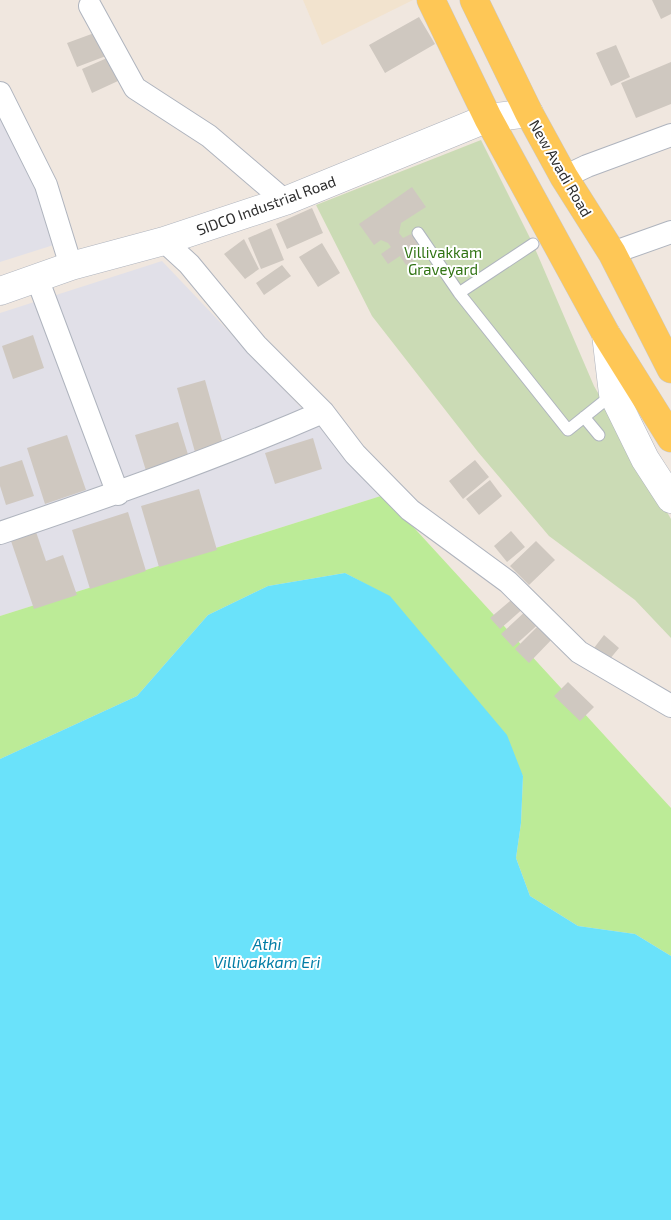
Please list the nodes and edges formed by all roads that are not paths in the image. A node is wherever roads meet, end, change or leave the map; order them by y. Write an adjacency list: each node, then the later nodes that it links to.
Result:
1 (431, 0): 6 (main road)
2 (474, 0): 5 (main road, New Avadi Road)
3 (89, 3): 9 (street)
4 (0, 93): 15 (street)
5 (528, 113): 6 (street, SIDCO Industrial Road); 8 (main road, New Avadi Road)
6 (488, 118): 9 (street, SIDCO Industrial Road); 19 (main road)
7 (671, 135): 8 (street)
8 (564, 177): 14 (main road, New Avadi Road)
9 (285, 201): 12 (street, SIDCO Industrial Road)
10 (671, 232): 14 (street)
11 (418, 233): 18 (lane)
12 (164, 241): 15 (street, SIDCO Industrial Road); 23 (street)
13 (533, 244): 18 (lane)
14 (612, 253): 20 (main road, New Avadi Road)
15 (71, 266): 16 (street, SIDCO Industrial Road)
16 (37, 278): 17 (street, SIDCO Industrial Road); 27 (street)
17 (0, 291)
18 (458, 293): 24 (lane)
19 (606, 334): 22 (street); 26 (main road)
20 (662, 336): 21 (main road, New Avadi Road)
21 (671, 369)
22 (613, 394): 24 (lane); 28 (street)
23 (323, 412): 27 (street); 30 (street)
24 (584, 417): 25 (lane)
25 (599, 435)
26 (671, 438)
27 (118, 494): 29 (street)
28 (671, 499)
29 (0, 533)
30 (671, 706)

